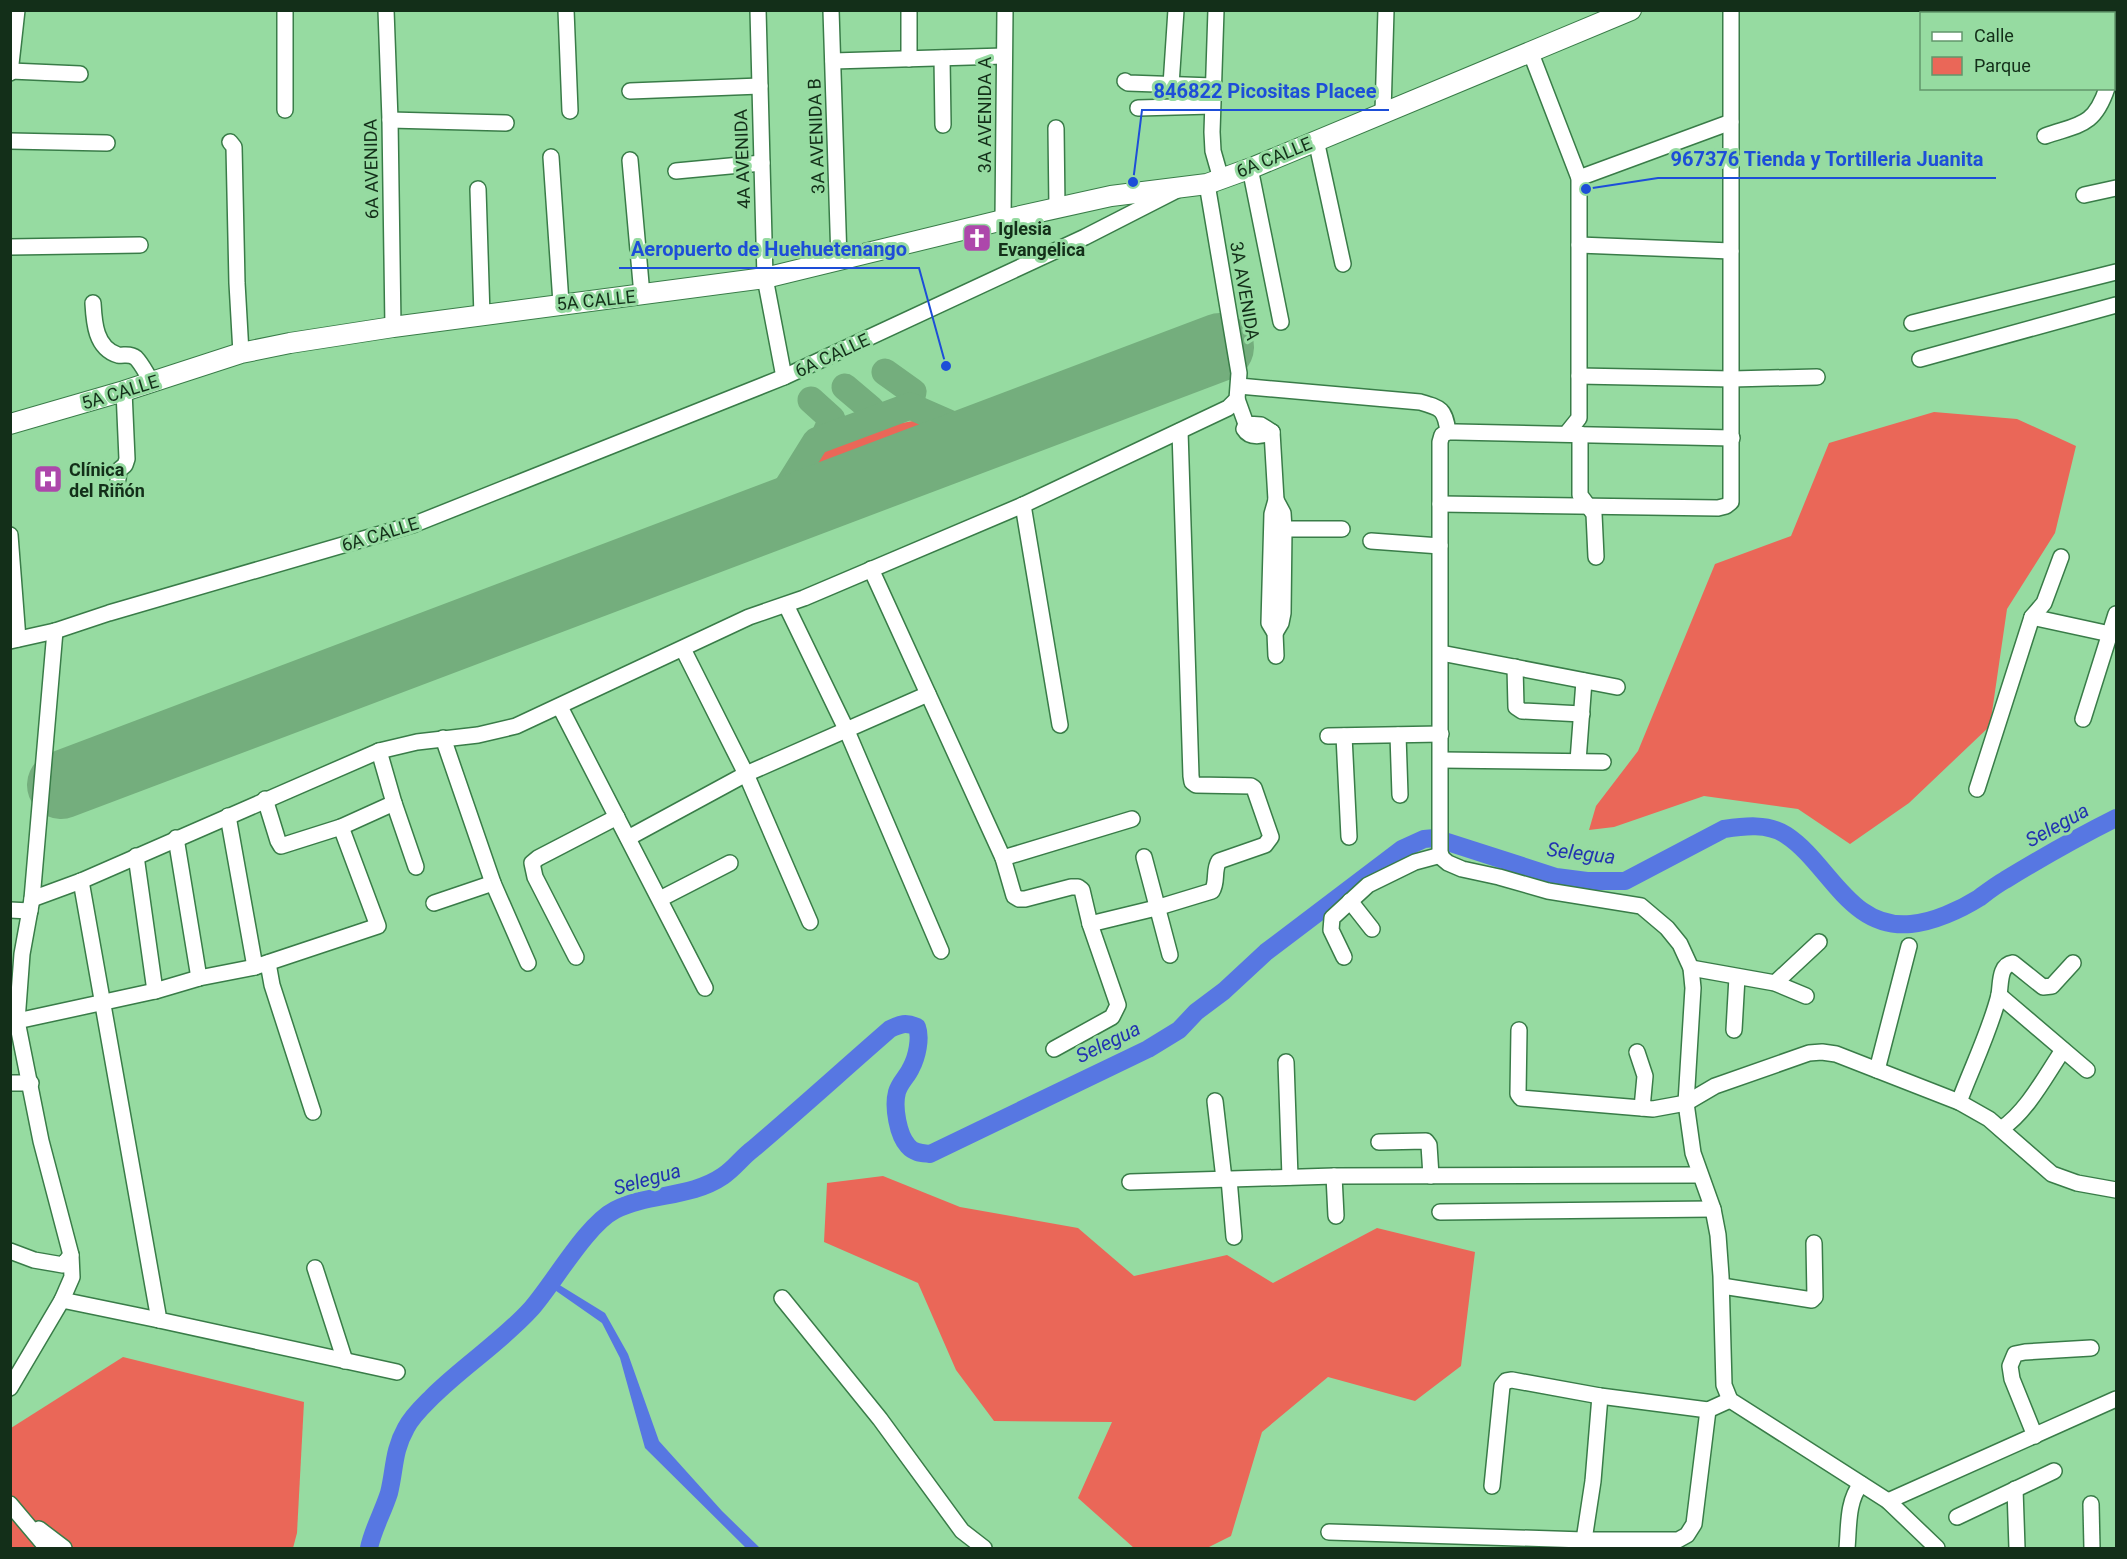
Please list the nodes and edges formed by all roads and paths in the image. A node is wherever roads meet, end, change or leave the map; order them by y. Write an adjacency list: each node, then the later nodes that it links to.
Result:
1 (17, 10): 19 (street)
2 (285, 10): 29 (street)
3 (386, 10): 32 (street, 6A AVENIDA)
4 (566, 10): 30 (street)
5 (758, 10): 23 (street, 4A AVENIDA)
6 (831, 10): 18 (street, 3A AVENIDA B)
7 (909, 10): 17 (street)
8 (1005, 10): 15 (street, 3A AVENIDA A)
9 (1176, 10): 22 (street)
10 (1216, 10): 24 (street, 3A AVENIDA)
11 (1386, 10): 31 (street)
12 (1631, 10): 14 (main road, 6A CALLE)
13 (1731, 10): 33 (street)
14 (1530, 51): 31 (main road, 6A CALLE); 47 (street)
15 (1004, 56): 16 (street); 54 (street, 3A AVENIDA A)
16 (942, 58): 17 (street); 35 (street)
17 (909, 59): 18 (street)
18 (833, 61): 59 (street, 3A AVENIDA B)
19 (11, 72): 20 (street)
20 (80, 74)
21 (1125, 81): 22 (street)
22 (1171, 85): 24 (street)
23 (760, 86): 26 (street); 44 (street, 4A AVENIDA)
24 (1212, 86): 27 (street, 3A AVENIDA)
25 (2106, 90): 37 (street)
26 (630, 91)
27 (1212, 106): 28 (street); 48 (street, 3A AVENIDA)
28 (1138, 108)
29 (285, 110)
30 (570, 111)
31 (1383, 112): 38 (main road, 6A CALLE)
32 (390, 120): 34 (street); 70 (street, 6A AVENIDA)
33 (1731, 122): 47 (street); 58 (street)
34 (506, 123)
35 (943, 125)
36 (1056, 128): 53 (street)
37 (2045, 136)
38 (1316, 140): 45 (main road, 6A CALLE); 60 (street)
39 (10, 141): 41 (street)
40 (230, 142): 71 (street)
41 (107, 143)
42 (551, 157): 65 (street)
43 (630, 160): 63 (street)
44 (762, 163): 46 (street); 62 (street, 4A AVENIDA)
45 (1250, 168): 48 (main road, 6A CALLE); 68 (street)
46 (676, 171)
47 (1579, 178): 56 (street)
48 (1214, 181): 49 (main road, 6A CALLE); 79 (street, 3A AVENIDA)
49 (1185, 186): 53 (main road, 5A CALLE); 74 (street, 6A CALLE)
50 (2116, 188): 52 (street)
51 (478, 189): 67 (street)
52 (2084, 195)
53 (1057, 208): 54 (main road, 5A CALLE)
54 (1003, 220): 59 (main road, 5A CALLE)
55 (140, 245): 57 (street)
56 (1579, 245): 58 (street); 73 (street)
57 (10, 247)
58 (1731, 251): 76 (street)
59 (839, 260): 62 (main road, 5A CALLE)
60 (1342, 264)
61 (2116, 272): 69 (street)
62 (765, 278): 63 (main road, 5A CALLE); 74 (street, 4A AVENIDA)
63 (642, 295): 65 (main road, 5A CALLE)
64 (93, 303): 77 (street)
65 (561, 303): 67 (main road, 5A CALLE)
66 (2116, 305): 72 (street)
67 (482, 316): 70 (main road, 5A CALLE)
68 (1281, 322)
69 (1912, 323)
70 (393, 327): 71 (main road, 5A CALLE)
71 (241, 353): 77 (main road, 5A CALLE)
72 (1920, 359)
73 (1579, 376): 76 (street); 83 (street)
74 (784, 377): 101 (street, 6A CALLE)
75 (1817, 377): 76 (street)
76 (1732, 379): 84 (street)
77 (152, 382): 78 (main road, 5A CALLE)
78 (124, 391): 80 (main road, 5A CALLE); 85 (street)
79 (1236, 396): 81 (street); 82 (street); 86 (street, 3A AVENIDA)
80 (10, 424)
81 (1180, 430): 88 (street); 148 (street)
82 (1448, 432): 83 (street); 87 (street)
83 (1574, 433): 84 (street); 89 (street)
84 (1732, 438): 89 (street)
85 (118, 479)
86 (1276, 500): 90 (street); 102 (street)
87 (1440, 504): 89 (street); 94 (street)
88 (1023, 505): 97 (street); 115 (street)
89 (1589, 506): 96 (street)
90 (1284, 529): 91 (street); 102 (street)
91 (1342, 529)
92 (10, 534): 104 (street)
93 (1371, 542): 94 (street)
94 (1440, 546): 106 (street)
95 (2061, 557): 100 (street)
96 (1596, 558)
97 (871, 569): 98 (street); 111 (street)
98 (786, 605): 105 (street); 116 (street)
99 (2116, 614): 103 (street)
100 (2032, 617): 103 (street); 125 (street)
101 (55, 631): 104 (street, 6A CALLE); 147 (street)
102 (1275, 633): 107 (street)
103 (2110, 634): 114 (street)
104 (14, 640)
105 (683, 649): 112 (street); 124 (street)
106 (1441, 653): 108 (street); 117 (street)
107 (1276, 656)
108 (1515, 667): 109 (street); 113 (street)
109 (1584, 681): 110 (street); 113 (street)
110 (1617, 687)
111 (928, 694): 116 (street); 139 (street)
112 (560, 706): 119 (street); 130 (street)
113 (1582, 714): 122 (street)
114 (2083, 719)
115 (1060, 725)
116 (847, 731): 124 (street); 155 (street)
117 (1441, 734): 118 (street); 121 (street)
118 (1398, 735): 126 (street); 133 (street)
119 (443, 738): 120 (street); 143 (street)
120 (379, 751): 127 (street); 128 (street)
121 (1441, 760): 122 (street); 136 (street)
122 (1578, 762): 123 (street)
123 (1603, 762)
124 (746, 774): 135 (street); 150 (street)
125 (1977, 789)
126 (1400, 795)
127 (265, 799): 129 (street); 132 (street)
128 (394, 803): 132 (street); 141 (street)
129 (228, 816): 134 (street); 161 (street)
130 (617, 817): 135 (street); 157 (street)
131 (1132, 819): 139 (street)
132 (341, 827): 161 (street)
133 (1349, 837)
134 (176, 838): 137 (street); 164 (street)
135 (628, 838): 144 (street)
136 (1440, 845): 145 (street); 162 (street)
137 (136, 856): 142 (street); 167 (street)
138 (1144, 857): 148 (street)
139 (1003, 858): 151 (street)
140 (730, 863): 144 (street)
141 (416, 867)
142 (81, 881): 147 (street); 170 (street)
143 (493, 883): 146 (street); 159 (street)
144 (660, 900): 166 (street)
145 (1350, 901): 152 (street); 158 (street)
146 (434, 903)
147 (31, 905): 149 (street); 171 (street)
148 (1156, 908): 151 (street); 156 (street)
149 (10, 910)
150 (810, 922)
151 (1090, 924): 174 (street)
152 (1372, 929)
153 (1819, 942): 165 (street)
154 (1909, 946): 178 (street)
155 (941, 951)
156 (1170, 955)
157 (576, 957)
158 (1344, 957)
159 (528, 963)
160 (2073, 963): 168 (street)
161 (261, 965): 164 (street); 186 (street)
162 (1691, 968): 163 (street); 184 (street)
163 (1737, 977): 165 (street); 173 (street)
164 (199, 978): 167 (street)
165 (1776, 983): 169 (street)
166 (705, 988)
167 (155, 991): 170 (street)
168 (1999, 995): 175 (street); 183 (street)
169 (1806, 996)
170 (102, 1002): 171 (street); 207 (street)
171 (17, 1021): 181 (street)
172 (1519, 1030): 185 (street)
173 (1734, 1030)
174 (1054, 1049)
175 (2063, 1050): 179 (street); 187 (street)
176 (1637, 1052): 185 (street)
177 (1286, 1062): 192 (street)
178 (1877, 1070): 183 (street); 184 (street)
179 (2087, 1070)
180 (10, 1083): 181 (street)
181 (31, 1083): 202 (street)
182 (1215, 1101): 193 (street)
183 (1959, 1102): 187 (street)
184 (1686, 1103): 185 (street); 189 (street)
185 (1642, 1108)
186 (313, 1112)
187 (2001, 1129): 195 (street)
188 (1379, 1142): 191 (street)
189 (1700, 1175): 191 (street); 196 (street)
190 (1334, 1176): 191 (street); 192 (street); 198 (street)
191 (1431, 1176)
192 (1290, 1177): 193 (street)
193 (1226, 1179): 194 (street); 199 (street)
194 (1130, 1182)
195 (2116, 1190)
196 (1713, 1209): 197 (street); 204 (street)
197 (1440, 1212)
198 (1336, 1216)
199 (1234, 1237)
200 (1814, 1243): 204 (street)
201 (10, 1251): 202 (street)
202 (72, 1255): 206 (street)
203 (315, 1268): 209 (street)
204 (1722, 1286): 214 (street)
205 (782, 1298): 229 (street)
206 (62, 1300): 207 (street); 211 (street)
207 (159, 1320): 209 (street)
208 (2091, 1348): 216 (street)
209 (345, 1361): 210 (street)
210 (397, 1372)
211 (10, 1388)
212 (1600, 1396): 215 (street); 219 (street); 226 (street)
213 (2116, 1399): 216 (street)
214 (1730, 1400): 215 (street); 218 (street)
215 (1708, 1410): 226 (street)
216 (2035, 1436): 221 (street)
217 (2054, 1471): 220 (street)
218 (1861, 1484): 221 (street); 230 (street)
219 (1492, 1486)
220 (2015, 1489): 224 (street); 232 (street)
221 (1887, 1501): 231 (street)
222 (2091, 1504): 233 (street)
223 (15, 1509): 227 (street); 228 (street)
224 (1957, 1517)
225 (1329, 1532): 226 (street)
226 (1584, 1540)
227 (47, 1548)
228 (64, 1548)
229 (984, 1548)
230 (1847, 1548)
231 (1937, 1548)
232 (2018, 1548)
233 (2092, 1548)

